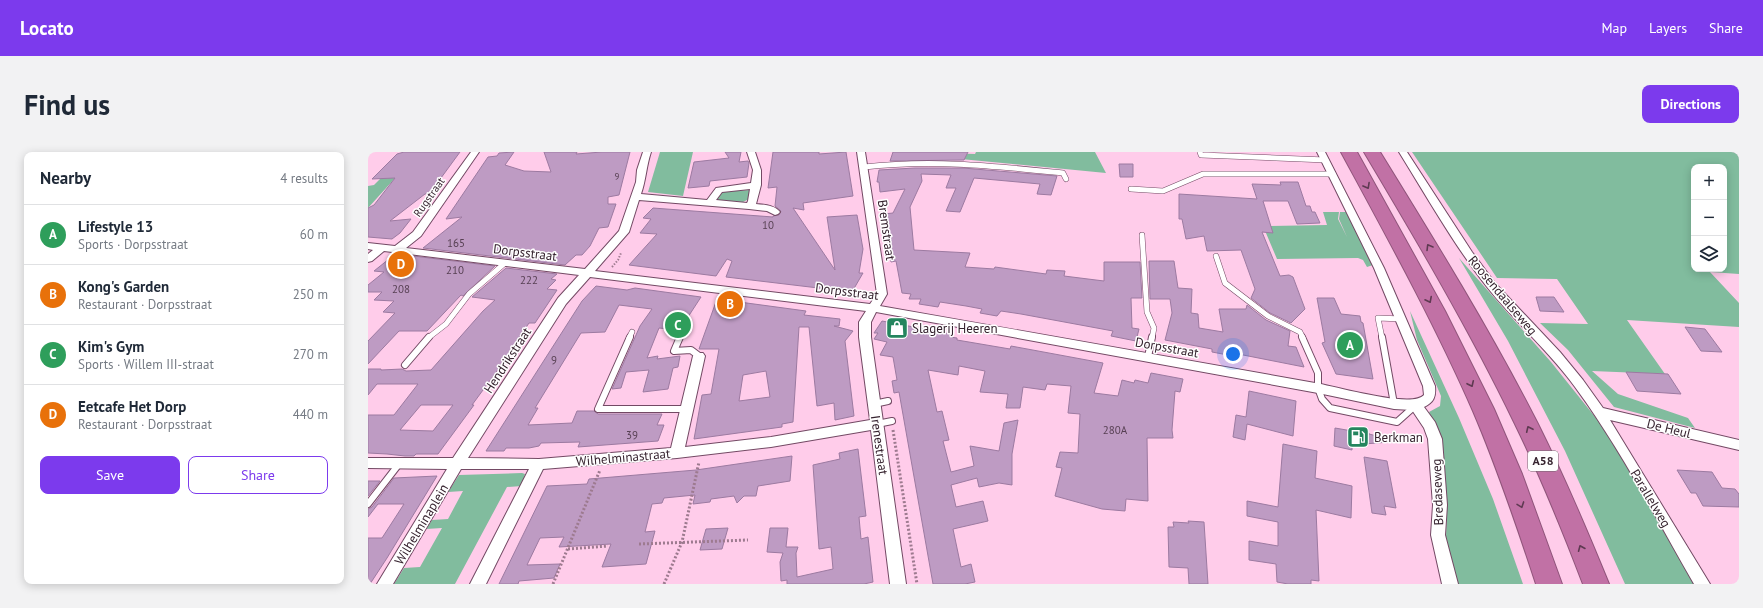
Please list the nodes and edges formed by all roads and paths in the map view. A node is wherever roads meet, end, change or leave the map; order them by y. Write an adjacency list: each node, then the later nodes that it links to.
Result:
1 (475, 152): 22 (street, Rugstraat)
2 (647, 152): 15 (street, Hendrikstraat)
3 (861, 152): 10 (street, Bremstraat)
4 (1200, 152): 9 (lane)
5 (1349, 152): 64 (highway, A58, one-way to 64)
6 (1372, 152): 65 (highway, A58, one-way to 6)
7 (1403, 152): 40 (street, Roosendaalseweg)
8 (753, 153): 13 (street)
9 (1324, 156): 11 (street)
10 (864, 167): 12 (lane); 27 (street, Bremstraat)
11 (1333, 174): 14 (lane); 28 (street)
12 (1066, 179)
13 (756, 186): 16 (street); 17 (street)
14 (1131, 189)
15 (636, 198): 16 (street); 26 (street, Hendrikstraat)
16 (710, 202): 17 (street)
17 (749, 206): 18 (street)
18 (775, 212)
19 (1142, 235): 32 (lane)
20 (368, 246): 21 (street, Dorpsstraat)
21 (382, 248): 22 (street, Dorpsstraat); 24 (street)
22 (397, 250): 25 (street, Dorpsstraat)
23 (1216, 256): 34 (lane)
24 (368, 259)
25 (505, 263): 26 (street, Dorpsstraat); 33 (lane)
26 (586, 273): 27 (street, Dorpsstraat); 50 (street, Hendrikstraat)
27 (873, 308): 32 (street, Dorpsstraat); 36 (street, Irenestraat)
28 (1403, 319): 37 (lane); 38 (street)
29 (688, 321): 31 (lane)
30 (632, 332): 39 (lane)
31 (699, 356): 39 (street)
32 (1148, 357): 34 (street, Dorpsstraat)
33 (405, 364)
34 (1318, 388): 37 (street, Dorpsstraat); 38 (lane)
35 (888, 402): 36 (lane)
36 (874, 404): 42 (street, Irenestraat)
37 (1394, 404): 38 (street, Dorpsstraat)
38 (1416, 405): 63 (street, Bredaseweg)
39 (687, 409): 45 (street)
40 (1599, 412): 43 (street, De Heul); 66 (street, Parallelweg)
41 (892, 421): 42 (lane); 62 (path, Irenestraat)
42 (877, 424): 44 (street, Wilhelminastraat); 61 (street, Irenestraat)
43 (1739, 445)
44 (701, 450): 45 (street, Wilhelminastraat); 53 (path)
45 (677, 453): 46 (street, Wilhelminastraat)
46 (605, 459): 49 (street, Wilhelminastraat); 56 (path)
47 (368, 464): 48 (street, Wilhelminastraat)
48 (399, 464): 50 (street, Wilhelminastraat); 51 (lane)
49 (539, 464): 50 (street, Wilhelminastraat); 58 (street)
50 (456, 465): 57 (street, Wilhelminaplein)
51 (368, 504)
52 (748, 540): 53 (path)
53 (682, 542): 54 (path); 60 (path)
54 (639, 544)
55 (608, 546): 56 (path)
56 (568, 549): 59 (path)
57 (385, 584)
58 (478, 584)
59 (553, 584)
60 (664, 584)
61 (898, 584)
62 (917, 584)
63 (1450, 584)
64 (1549, 584)
65 (1596, 584)
66 (1702, 584)

